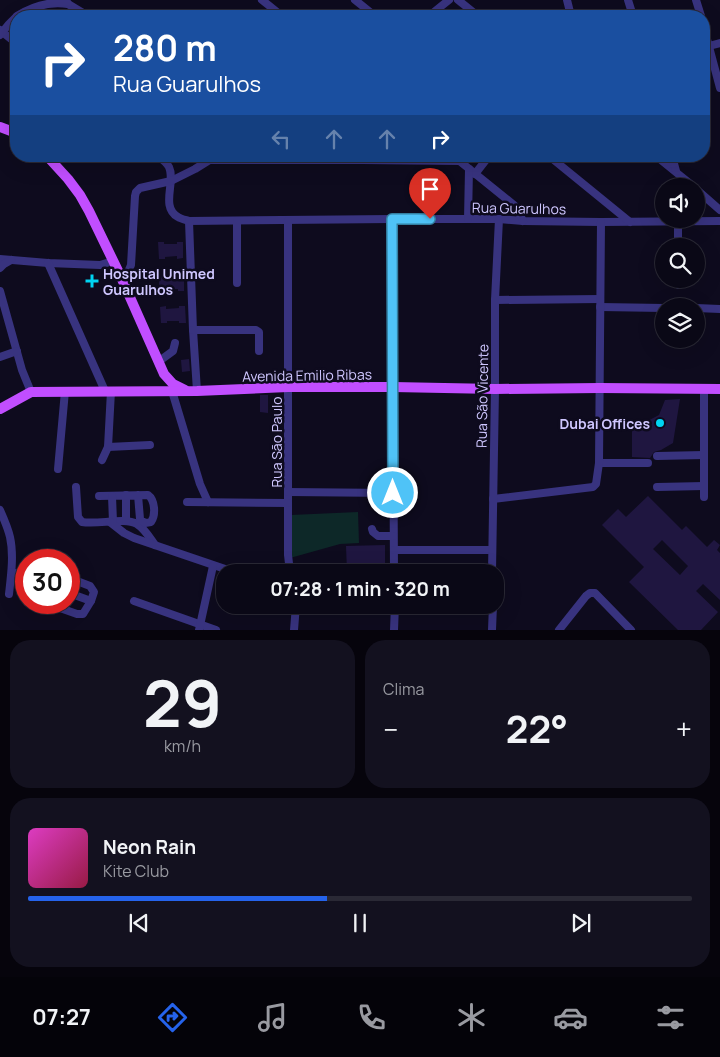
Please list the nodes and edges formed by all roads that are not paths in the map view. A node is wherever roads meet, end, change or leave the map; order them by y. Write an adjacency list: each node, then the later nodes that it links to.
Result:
1 (262, 0): 8 (street)
2 (355, 0): 9 (street)
3 (449, 0): 10 (street)
4 (458, 0): 11 (street)
5 (67, 2): 6 (street); 7 (street)
6 (28, 10)
7 (79, 10)
8 (274, 10)
9 (368, 10)
10 (436, 10)
11 (470, 10)
12 (710, 53): 13 (street)
13 (720, 88)
14 (53, 162): 42 (main road)
15 (165, 162): 25 (street)
16 (205, 162): 25 (street)
17 (460, 162): 22 (street)
18 (483, 162): 22 (street)
19 (556, 162): 39 (street)
20 (664, 162): 23 (street)
21 (674, 162): 23 (street)
22 (472, 172): 29 (street); 34 (street)
23 (676, 172): 24 (street)
24 (683, 178)
25 (171, 181): 31 (street); 45 (street)
26 (705, 197): 27 (street)
27 (720, 210)
28 (392, 219): 29 (street, Rua Guarulhos); 33 (street, Rua Guarulhos); 61 (street)
29 (468, 219): 30 (street, Rua Guarulhos)
30 (499, 219): 34 (street, Rua Guarulhos); 48 (street, Rua São Vicente)
31 (189, 221): 32 (street, Rua Guarulhos); 53 (street)
32 (237, 221): 33 (street, Rua Guarulhos); 46 (street)
33 (288, 221): 60 (street, Rua São Paulo)
34 (523, 221): 38 (street, Rua Guarulhos)
35 (655, 221): 39 (street, Rua Guarulhos)
36 (705, 221): 37 (street, Rua Guarulhos)
37 (720, 221)
38 (601, 222): 39 (street, Rua Guarulhos); 49 (street)
39 (630, 222)
40 (0, 258): 41 (street)
41 (11, 260): 43 (street); 44 (street)
42 (113, 261): 43 (street); 45 (main road)
43 (48, 264): 72 (street)
44 (0, 268)
45 (121, 277): 58 (main road)
46 (237, 283)
47 (0, 291): 55 (street)
48 (495, 300): 49 (street); 65 (street, Rua São Vicente)
49 (600, 303): 50 (street); 62 (street)
50 (655, 307)
51 (705, 308): 52 (street)
52 (720, 309)
53 (192, 330): 56 (street); 70 (street)
54 (175, 343): 58 (street)
55 (17, 351): 57 (street); 71 (street)
56 (259, 351)
57 (0, 357)
58 (158, 362): 59 (main road)
59 (164, 374): 67 (main road); 69 (main road)
60 (288, 387): 61 (main road, Avenida Emilio Ribas); 70 (main road, Avenida Emilio Ribas); 85 (street, Rua São Paulo)
61 (393, 387): 65 (main road, Avenida Emilio Ribas); 86 (street)
62 (600, 388): 63 (main road, Avenida Emilio Ribas); 65 (main road, Avenida Emilio Ribas); 79 (street)
63 (704, 389): 64 (main road, Avenida Emilio Ribas); 76 (street)
64 (720, 389)
65 (495, 390): 92 (street, Rua São Vicente)
66 (65, 391): 71 (main road, Avenida Emilio Ribas); 72 (main road, Avenida Emilio Ribas); 81 (street)
67 (148, 391): 68 (main road, Avenida Emilio Ribas); 72 (main road, Avenida Emilio Ribas)
68 (172, 391): 69 (main road, Avenida Emilio Ribas); 94 (street)
69 (186, 391): 70 (main road, Avenida Emilio Ribas)
70 (197, 391)
71 (31, 392): 73 (main road)
72 (108, 392): 75 (street)
73 (0, 409)
74 (150, 445): 75 (street)
75 (108, 447): 78 (street)
76 (704, 455): 77 (street); 82 (street)
77 (657, 456)
78 (102, 460)
79 (599, 463): 80 (street); 92 (street)
80 (648, 463)
81 (58, 469)
82 (704, 486): 84 (street); 91 (street)
83 (76, 487): 98 (street)
84 (657, 487)
85 (288, 492): 86 (street); 95 (street, Rua São Paulo)
86 (393, 493): 100 (street)
87 (126, 495): 88 (street); 90 (street); 97 (street)
88 (138, 495)
89 (99, 496): 90 (street)
90 (112, 496): 98 (street)
91 (704, 497)
92 (493, 499): 103 (street, Rua São Vicente)
93 (187, 502): 94 (street)
94 (208, 502): 95 (street)
95 (288, 503): 104 (street, Rua São Paulo)
96 (0, 510): 108 (street)
97 (126, 521): 98 (street); 101 (street)
98 (112, 522): 101 (street)
99 (372, 528): 100 (street)
100 (394, 536): 102 (street)
101 (155, 545): 107 (street)
102 (394, 550): 103 (street); 105 (street)
103 (492, 550): 106 (street, Rua São Vicente)
104 (289, 564)
105 (394, 564)
106 (492, 564)
107 (214, 566): 119 (street)
108 (12, 572): 109 (street); 111 (street)
109 (15, 573)
110 (80, 582): 113 (street)
111 (9, 594)
112 (80, 597): 113 (street)
113 (91, 601): 115 (street)
114 (134, 601): 119 (street)
115 (80, 614)
116 (295, 614): 121 (street)
117 (395, 614): 122 (street)
118 (493, 614): 123 (street)
119 (200, 627): 120 (street)
120 (216, 630)
121 (294, 630)
122 (394, 630)
123 (492, 630)
124 (559, 630): 125 (street)
125 (630, 630)

